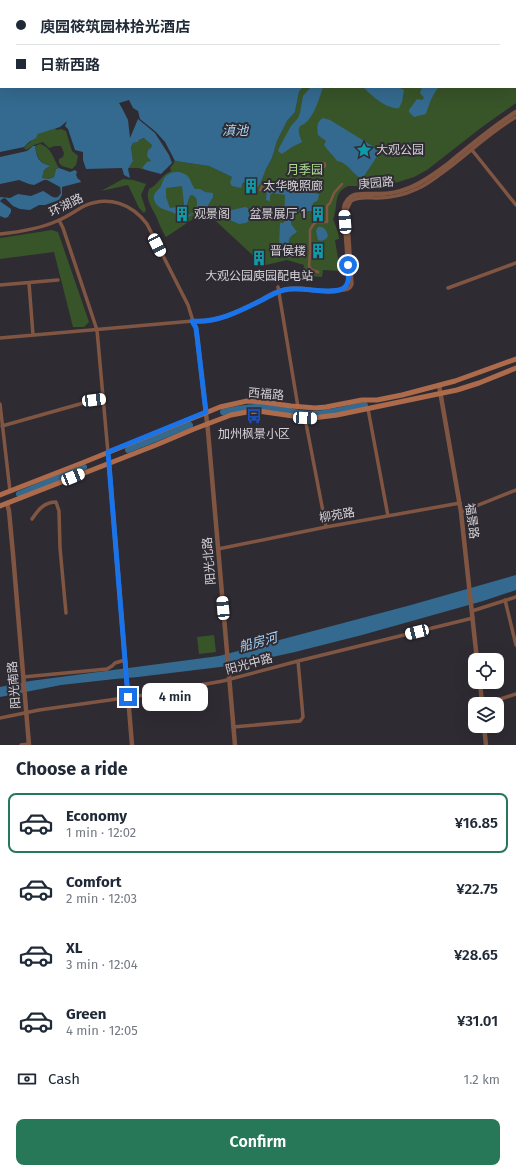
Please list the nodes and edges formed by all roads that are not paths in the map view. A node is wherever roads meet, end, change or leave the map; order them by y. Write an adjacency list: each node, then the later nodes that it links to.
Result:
1 (516, 112): 17 (street, 庚园路)
2 (516, 117): 3 (street)
3 (472, 150): 7 (street); 17 (street)
4 (342, 184): 11 (street)
5 (263, 185): 6 (street)
6 (260, 190)
7 (516, 205)
8 (59, 220): 9 (street, 环湖路); 18 (street, 环湖路); 19 (street)
9 (0, 234)
10 (516, 263): 15 (street)
11 (318, 272)
12 (58, 280): 13 (street)
13 (29, 283): 14 (street); 20 (street)
14 (0, 285)
15 (448, 288)
16 (279, 289): 17 (street); 18 (street); 28 (street)
17 (339, 290)
18 (192, 321): 19 (street); 30 (street, 阳光北路)
19 (97, 330): 20 (street); 26 (street)
20 (33, 335): 21 (street)
21 (0, 338)
22 (516, 359): 24 (main road, 西福路)
23 (516, 368): 25 (main road, 西福路)
24 (439, 385): 25 (street, 福景路); 28 (main road, 西福路)
25 (440, 394): 29 (main road, 西福路); 40 (street, 福景路)
26 (103, 399): 33 (street); 34 (street)
27 (0, 404): 33 (street)
28 (298, 407): 30 (main road, 西福路)
29 (368, 409): 31 (main road, 西福路); 43 (street)
30 (206, 412): 32 (street, 阳光北路); 34 (main road, 西福路)
31 (305, 418): 32 (main road, 西福路); 45 (street)
32 (207, 424): 35 (main road, 西福路); 46 (street, 阳光北路)
33 (2, 426): 37 (street)
34 (108, 452): 35 (street); 37 (main road, 西福路)
35 (109, 464): 39 (main road, 西福路); 54 (street)
36 (516, 490): 42 (street)
37 (10, 491): 38 (main road, 西福路)
38 (0, 495)
39 (7, 503): 41 (main road, 西福路); 56 (street, 阳光南路)
40 (460, 503): 42 (street, 福景路); 43 (street, 柳苑路)
41 (0, 506)
42 (461, 512): 49 (street, 福景路)
43 (388, 516): 45 (street, 柳苑路)
44 (32, 519): 50 (street)
45 (326, 527): 46 (street, 柳苑路)
46 (218, 549): 57 (street, 阳光北路)
47 (516, 597): 48 (street)
48 (505, 600): 49 (street); 52 (street)
49 (472, 611): 51 (street, 福景路)
50 (66, 613)
51 (473, 618): 53 (street, 福景路); 55 (street, 阳光中路)
52 (516, 645)
53 (476, 653)
54 (125, 660): 56 (street); 59 (street)
55 (298, 661): 57 (street, 阳光中路); 63 (street)
56 (23, 678): 61 (street, 阳光南路)
57 (229, 679): 59 (street, 阳光中路); 63 (street, 阳光北路)
58 (516, 694): 60 (street)
59 (128, 697): 61 (street, 阳光中路); 67 (street)
60 (504, 698)
61 (26, 713): 62 (street, 阳光中路); 65 (street, 阳光南路)
62 (0, 718)
63 (233, 727): 68 (street, 阳光北路)
64 (485, 733): 69 (street)
65 (29, 744): 66 (street)
66 (21, 745)
67 (132, 745)
68 (235, 745)
69 (486, 745)

